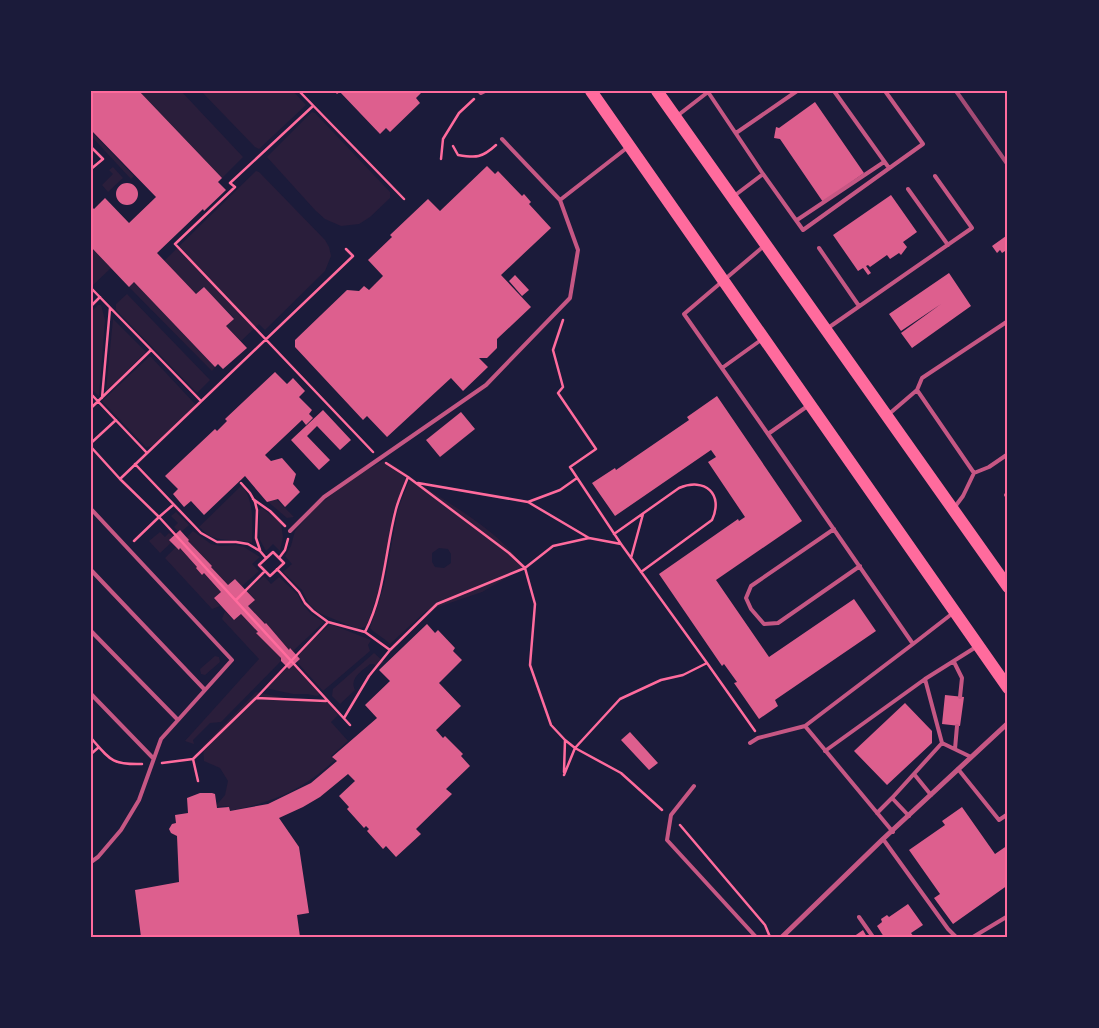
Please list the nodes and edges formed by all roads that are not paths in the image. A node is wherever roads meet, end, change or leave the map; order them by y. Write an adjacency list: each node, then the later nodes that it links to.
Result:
1 (591, 91): 10 (main road)
2 (657, 91): 7 (main road)
3 (797, 91): 8 (lane)
4 (834, 91): 11 (lane)
5 (885, 91): 12 (lane)
6 (708, 92): 7 (lane); 8 (lane)
7 (676, 118): 16 (main road)
8 (736, 133): 13 (lane)
9 (502, 139): 17 (lane)
10 (630, 146): 17 (lane); 22 (main road)
11 (884, 162): 12 (lane); 18 (lane)
12 (889, 168): 18 (lane)
13 (763, 174): 16 (lane); 18 (lane)
14 (935, 176): 19 (lane)
15 (908, 189): 19 (lane)
16 (732, 197): 20 (main road)
17 (560, 200): 39 (lane)
18 (797, 220)
19 (948, 244): 23 (lane)
20 (766, 245): 22 (lane); 25 (main road)
21 (819, 248): 23 (lane)
22 (723, 281): 26 (main road); 27 (lane)
23 (859, 306): 25 (lane)
24 (1008, 321): 28 (lane)
25 (826, 330): 30 (main road)
26 (763, 338): 27 (lane); 29 (main road)
27 (722, 368): 31 (lane)
28 (917, 390): 30 (lane); 33 (lane)
29 (808, 405): 31 (lane); 43 (main road)
30 (887, 415): 37 (main road)
31 (768, 434): 38 (lane)
32 (1008, 454): 33 (lane)
33 (974, 474): 37 (lane)
34 (1008, 494): 35 (lane)
35 (1008, 498)
36 (91, 509): 50 (lane)
37 (953, 510): 42 (main road)
38 (834, 529): 40 (lane); 40 (lane)
39 (290, 531)
40 (860, 566): 45 (lane)
41 (91, 570): 50 (lane)
42 (1008, 587)
43 (955, 612): 45 (lane); 46 (main road)
44 (91, 631): 53 (lane)
45 (913, 644): 55 (lane)
46 (978, 646): 47 (lane); 49 (main road)
47 (954, 662): 48 (lane); 52 (lane)
48 (925, 678): 58 (lane); 60 (lane)
49 (1008, 688)
50 (205, 690): 53 (lane)
51 (91, 694): 61 (lane)
52 (960, 697)
53 (178, 720): 61 (lane)
54 (1008, 723): 62 (street)
55 (805, 726): 57 (lane); 60 (lane)
56 (957, 726): 59 (lane)
57 (750, 743)
58 (942, 743): 59 (lane); 64 (lane)
59 (955, 749): 62 (lane)
60 (826, 750): 68 (lane)
61 (153, 758): 73 (lane)
62 (971, 758): 63 (street)
63 (958, 769): 66 (street); 69 (lane)
64 (914, 774): 66 (lane); 67 (lane)
65 (694, 786): 76 (lane)
66 (931, 795): 70 (street)
67 (892, 798): 68 (lane); 70 (lane)
68 (877, 812): 71 (lane)
69 (1008, 814)
70 (909, 816): 71 (street)
71 (892, 832): 72 (street)
72 (883, 839): 77 (street); 79 (lane)
73 (91, 862)
74 (859, 916): 78 (lane)
75 (1008, 916): 80 (lane)
76 (756, 937)
77 (782, 937)
78 (873, 937)
79 (956, 937)
80 (973, 937)

